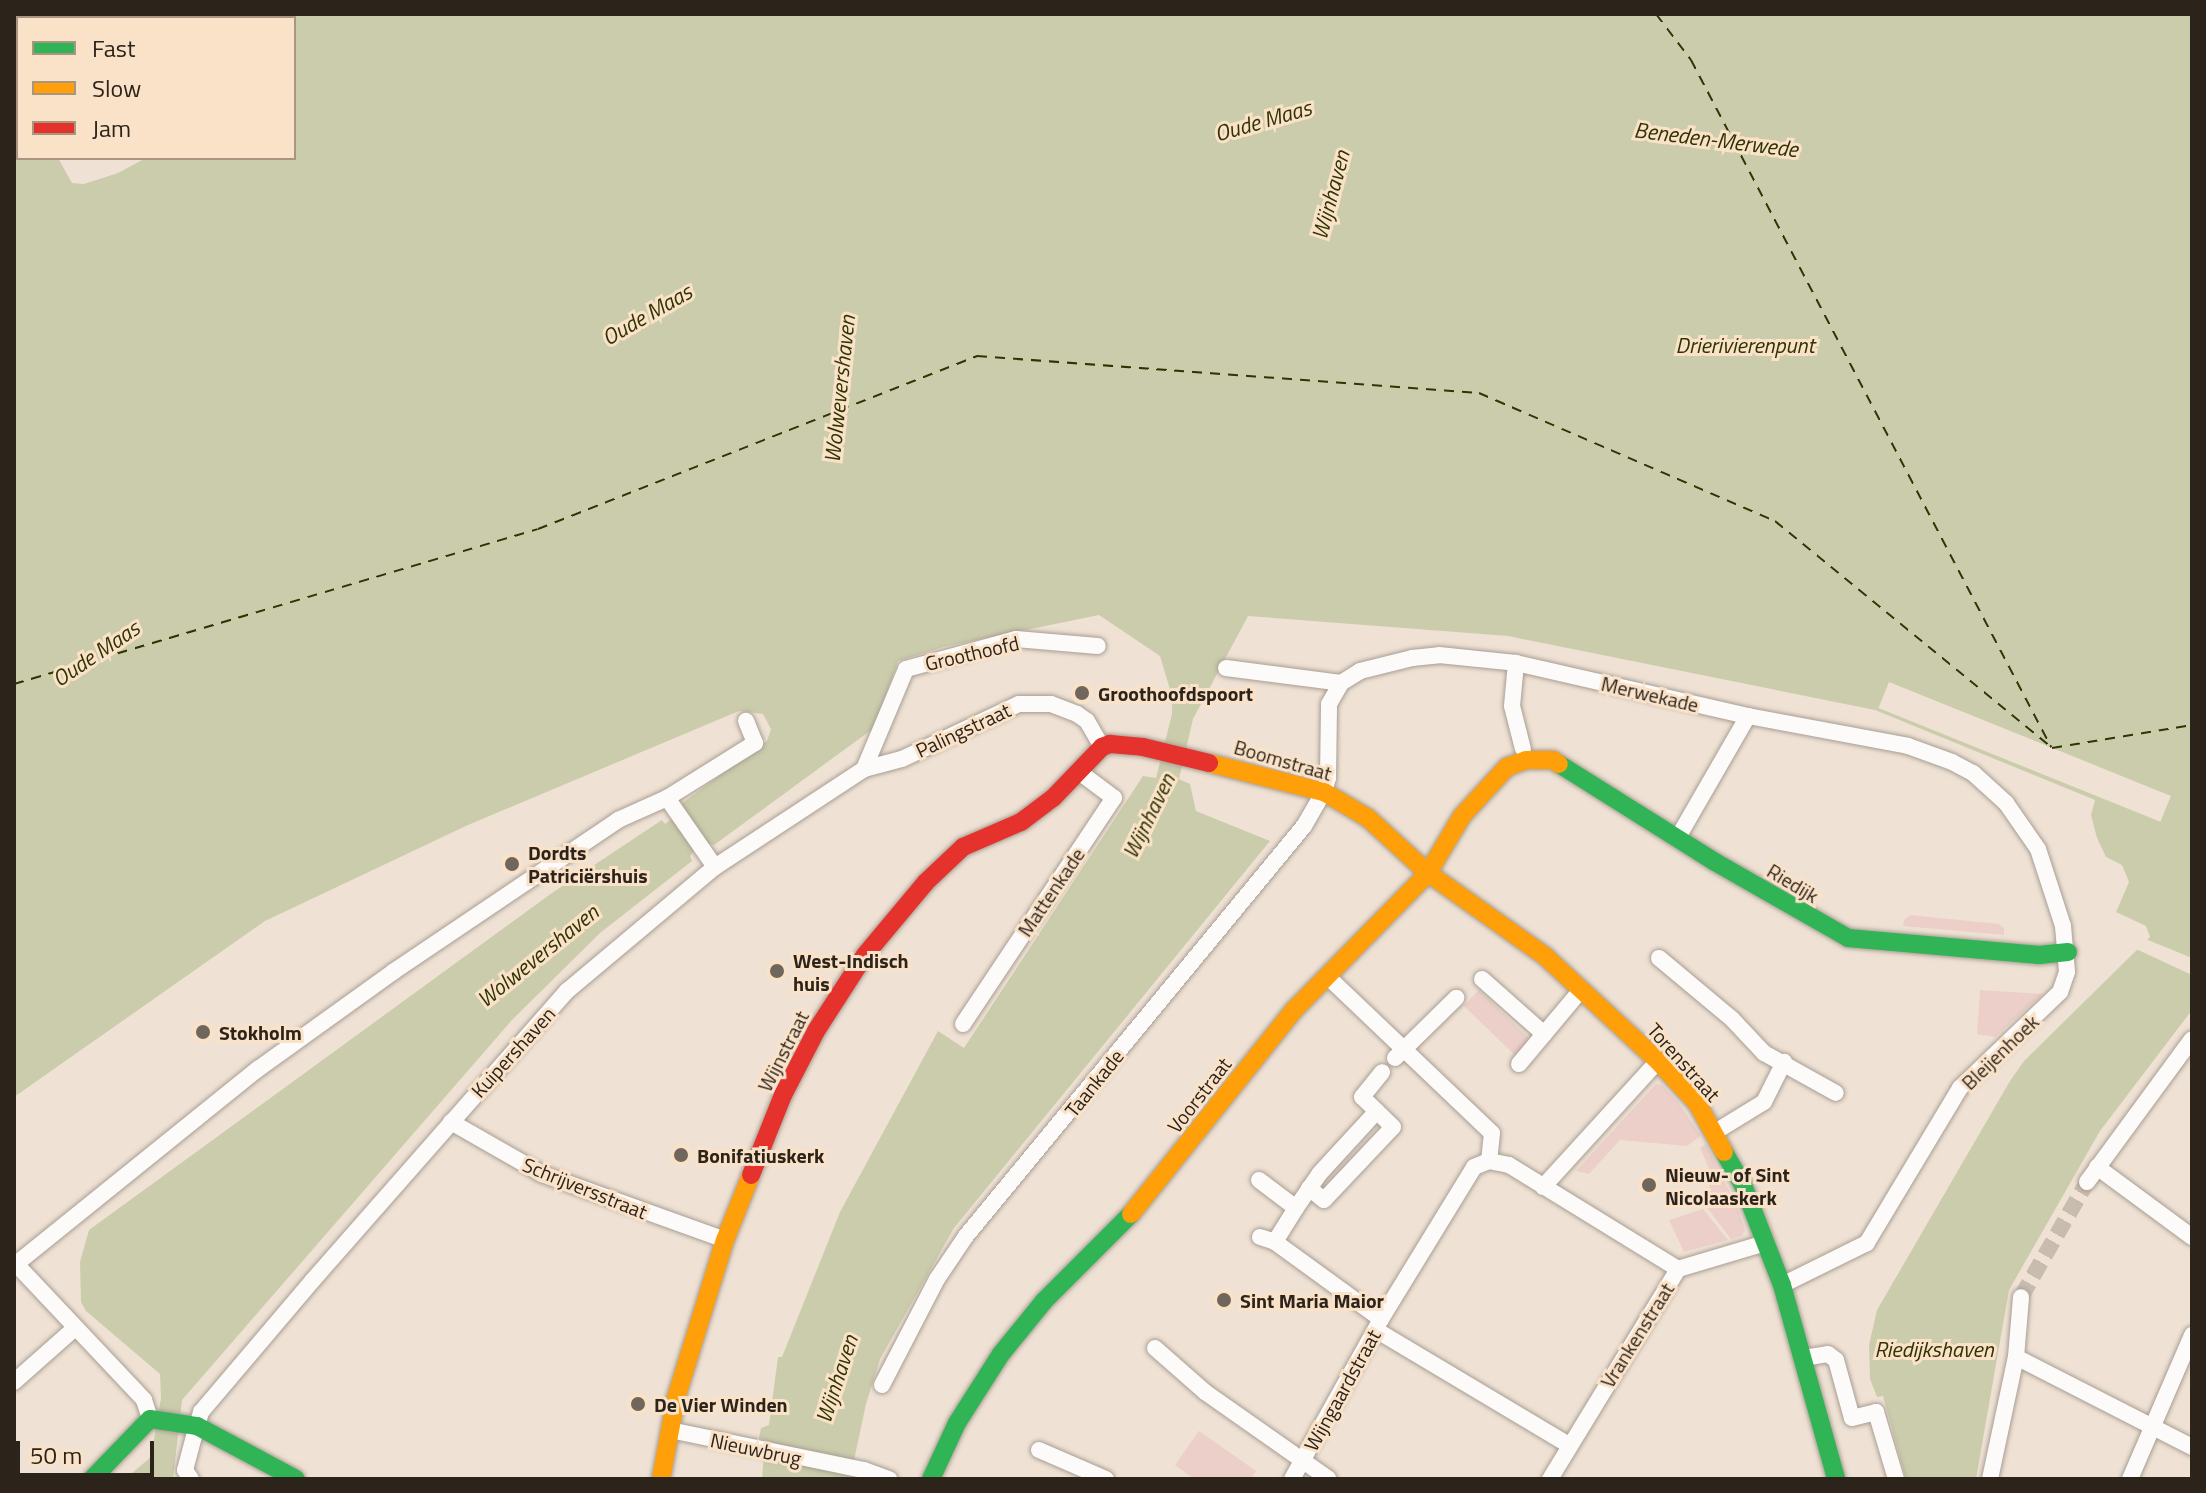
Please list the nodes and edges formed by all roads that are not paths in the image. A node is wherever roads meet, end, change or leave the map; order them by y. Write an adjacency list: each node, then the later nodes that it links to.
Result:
1 (1098, 646): 10 (street, Groothoofd)
2 (1516, 663): 4 (street, Merwekade); 5 (street, Merwekade); 8 (street)
3 (1226, 668): 4 (street)
4 (1341, 683): 12 (street)
5 (1748, 716): 14 (street); 15 (street, Merwekade)
6 (746, 721): 13 (street)
7 (1102, 747): 9 (street, Palingstraat); 11 (street, Wijnstraat); 12 (street, Boomstraat)
8 (1525, 754): 14 (street, Riedijk); 17 (street, Voorstraat)
9 (902, 759): 10 (street, Kuipershaven)
10 (864, 769): 16 (street, Kuipershaven)
11 (1078, 771): 24 (street, Mattenkade); 42 (street, Wijnstraat)
12 (1324, 792): 17 (street, Boomstraat); 55 (street, Taankade)
13 (671, 806): 16 (street); 44 (street)
14 (1677, 839): 18 (street, Riedijk)
15 (2038, 849): 18 (street, Bleijenhoek)
16 (715, 867): 33 (street, Kuipershaven)
17 (1428, 873): 20 (street, Voorstraat); 22 (street, Torenstraat)
18 (2068, 952): 46 (street, Bleijenhoek)
19 (1659, 958): 29 (street)
20 (1328, 977): 27 (street); 70 (street, Voorstraat)
21 (1482, 979): 25 (street)
22 (1581, 990): 25 (street); 28 (street, Torenstraat)
23 (1456, 998): 27 (street)
24 (963, 1024)
25 (1544, 1034): 30 (street)
26 (2192, 1039): 36 (street)
27 (1399, 1054): 35 (street)
28 (1658, 1061): 34 (street, Torenstraat); 39 (street)
29 (1784, 1062): 32 (street); 34 (street)
30 (1519, 1064)
31 (1382, 1072): 40 (street)
32 (1836, 1093)
33 (451, 1122): 42 (street, Schrijversstraat); 58 (street, Kuipershaven)
34 (1715, 1132): 43 (street, Torenstraat)
35 (1489, 1161): 39 (street); 48 (street, Wijngaardstraat)
36 (2097, 1167): 38 (street); 41 (street)
37 (1259, 1180): 40 (street)
38 (2087, 1182)
39 (1543, 1187): 45 (street)
40 (1296, 1208): 48 (street)
41 (2192, 1237)
42 (725, 1240): 59 (street, Wijnstraat)
43 (1765, 1243): 45 (street, Vrankenstraat); 46 (street, Torenstraat)
44 (15, 1264): 49 (street)
45 (1678, 1269): 60 (street, Vrankenstraat)
46 (1782, 1285): 53 (street, Torenstraat)
47 (2021, 1297): 52 (street)
48 (1379, 1324): 60 (street); 63 (street, Wijngaardstraat)
49 (75, 1328): 54 (street); 56 (street)
50 (2192, 1335): 57 (street)
51 (1155, 1348): 63 (street)
52 (2016, 1357): 57 (street); 77 (street)
53 (1803, 1358): 75 (street, Torenstraat); 76 (street)
54 (14, 1382)
55 (882, 1385)
56 (153, 1419): 58 (street); 65 (street)
57 (2150, 1426): 61 (street); 78 (street)
58 (191, 1429): 64 (street); 66 (street)
59 (670, 1430): 68 (street, Wijnstraat); 69 (street, Nieuwbrug)
60 (1569, 1445): 74 (street, Vrankenstraat)
61 (2192, 1447)
62 (1039, 1450): 71 (street)
63 (1301, 1462): 72 (street, Wijngaardstraat); 73 (street)
64 (271, 1473): 67 (street)
65 (92, 1479)
66 (191, 1479)
67 (296, 1479)
68 (661, 1479)
69 (889, 1479)
70 (931, 1479)
71 (1106, 1479)
72 (1292, 1479)
73 (1329, 1479)
74 (1550, 1479)
75 (1836, 1479)
76 (1896, 1479)
77 (1990, 1479)
78 (2130, 1479)

